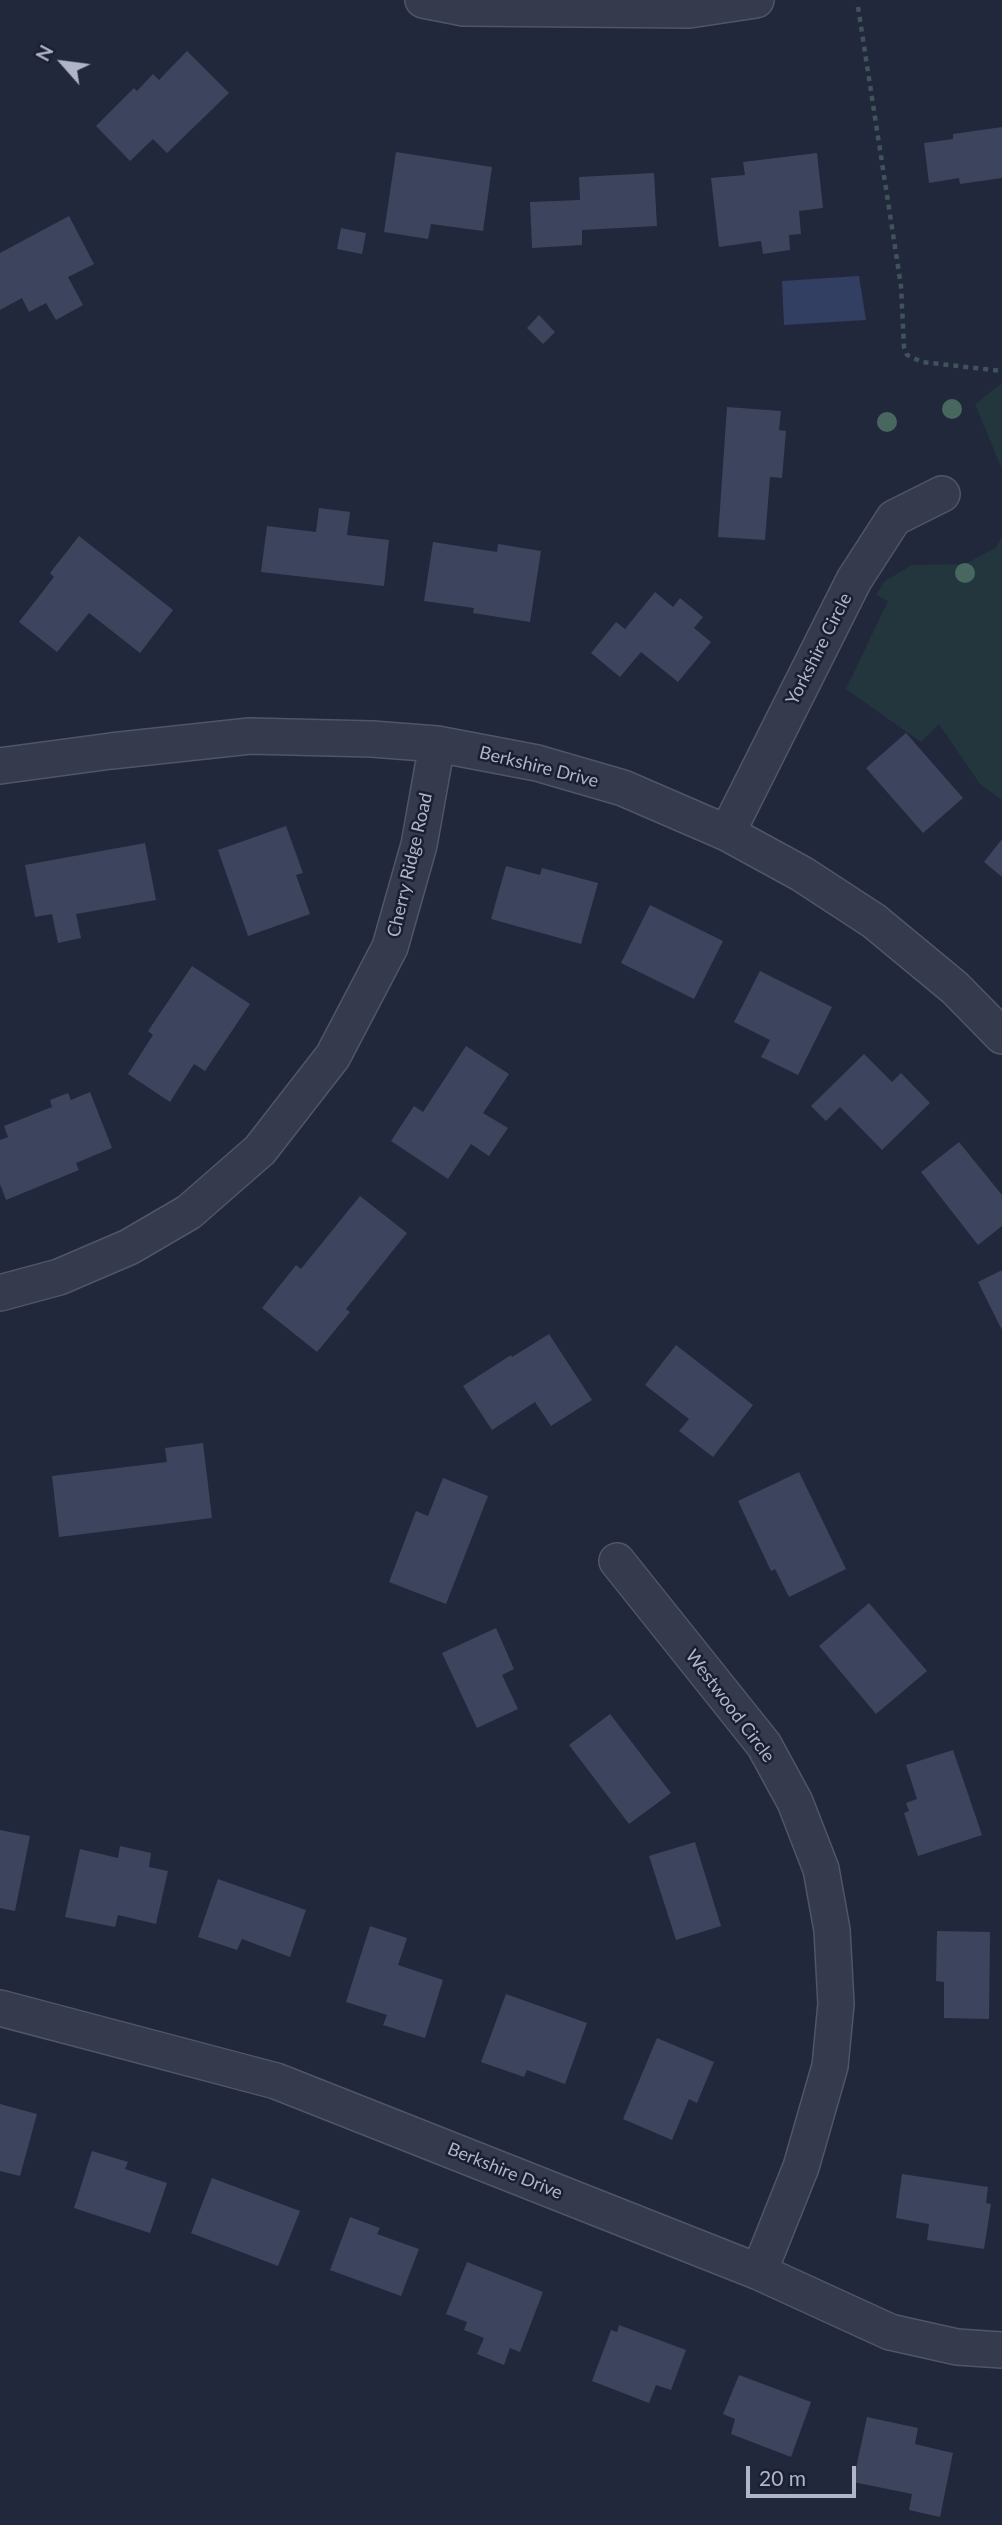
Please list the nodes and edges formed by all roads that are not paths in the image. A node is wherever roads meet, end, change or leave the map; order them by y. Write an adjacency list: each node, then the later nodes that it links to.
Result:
1 (423, 0): 2 (street)
2 (756, 0)
3 (942, 494): 6 (street, Yorkshire Circle)
4 (437, 744): 5 (street, Berkshire Drive); 6 (street, Berkshire Drive); 8 (street, Cherry Ridge Road)
5 (0, 766)
6 (727, 832): 7 (street, Berkshire Drive)
7 (1002, 1036)
8 (0, 1293)
9 (617, 1561): 11 (street, Westwood Circle)
10 (0, 2008): 11 (street, Berkshire Drive)
11 (759, 2272): 12 (street, Berkshire Drive)
12 (1002, 2350)

